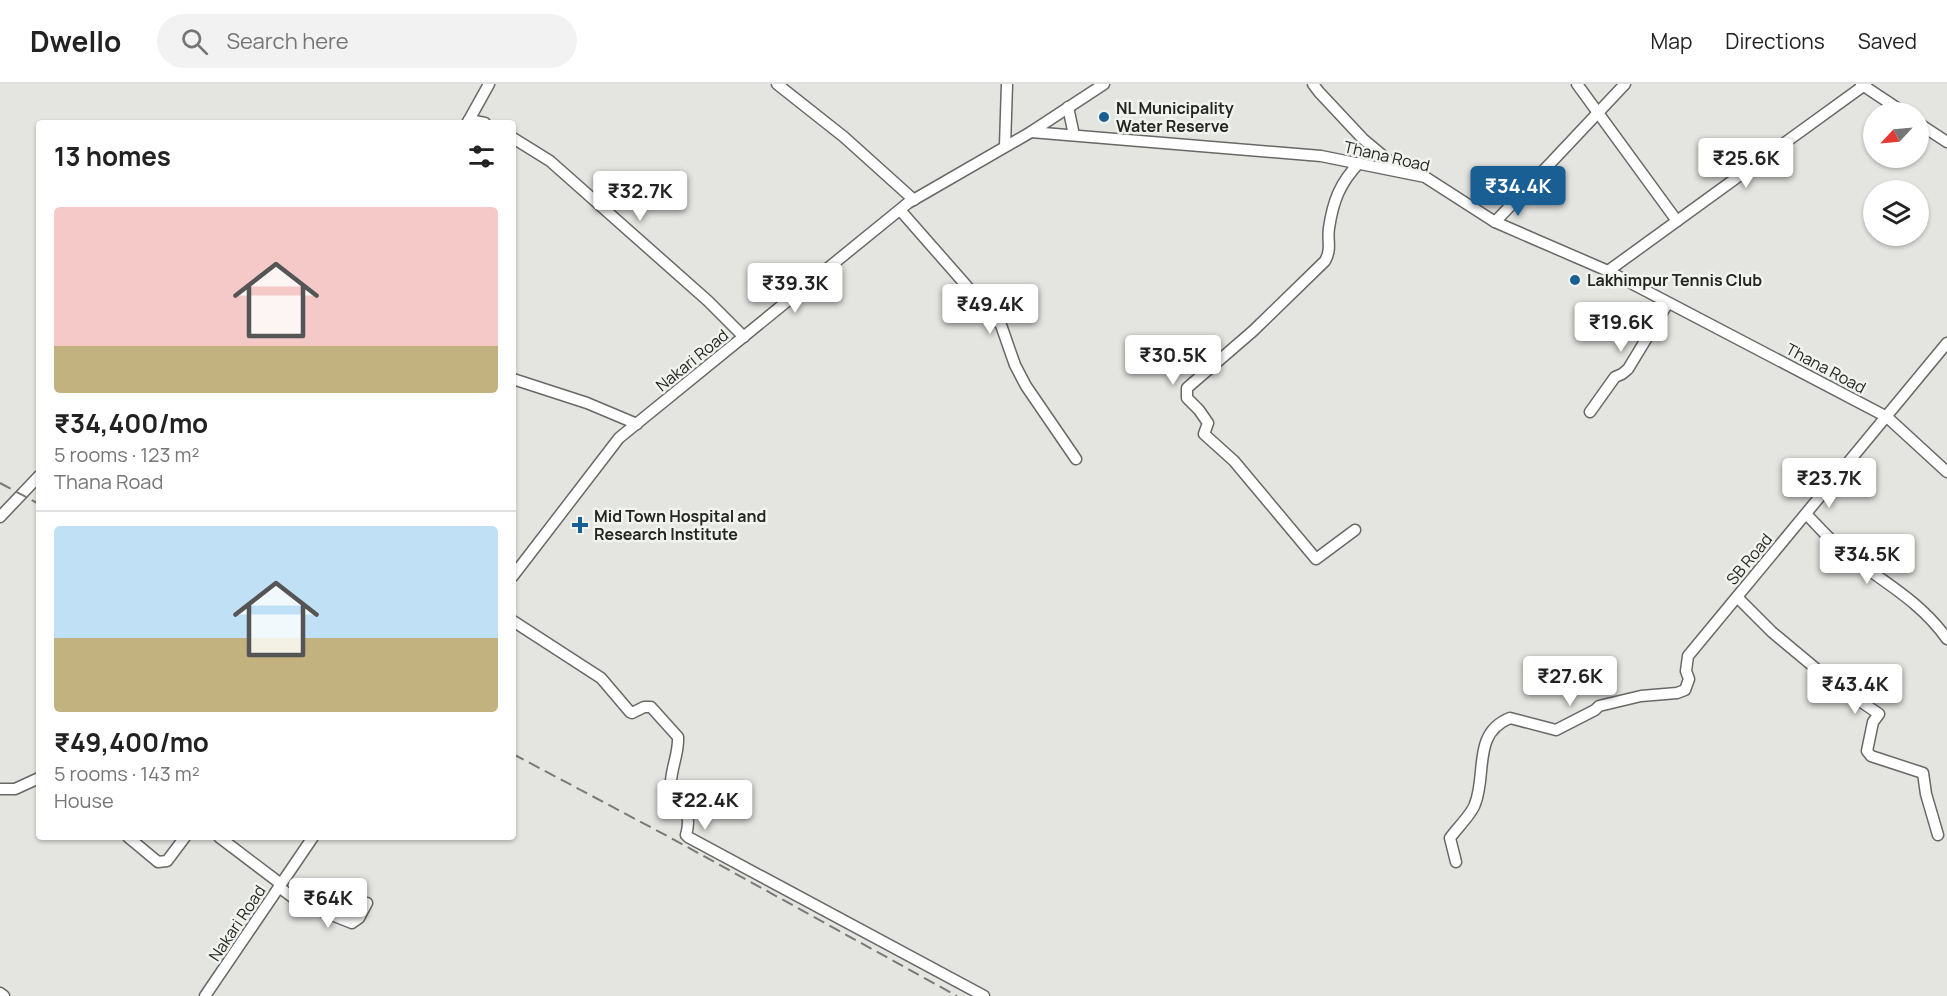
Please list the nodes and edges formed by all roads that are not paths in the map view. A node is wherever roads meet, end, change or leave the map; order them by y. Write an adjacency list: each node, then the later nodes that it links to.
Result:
1 (489, 84): 12 (street)
2 (777, 84): 21 (street)
3 (1006, 84): 18 (street)
4 (1104, 84): 10 (street, Nakari Road)
5 (1313, 84): 20 (street)
6 (1577, 84): 11 (street)
7 (1625, 84): 11 (street)
8 (1863, 85): 9 (street); 23 (street)
9 (1888, 102)
10 (1068, 107): 14 (street, Nakari Road); 15 (street)
11 (1597, 113): 23 (street); 24 (street)
12 (469, 120)
13 (1929, 130): 17 (street)
14 (1030, 132): 15 (street, Thana Road); 18 (street, Nakari Road)
15 (1074, 135): 19 (street, Thana Road)
16 (516, 140): 27 (street)
17 (1947, 142)
18 (1005, 146): 21 (street, Nakari Road)
19 (1359, 163): 20 (street, Thana Road); 38 (street)
20 (1403, 172): 24 (street, Thana Road)
21 (914, 200): 22 (street, Nakari Road)
22 (900, 210): 27 (street, Nakari Road); 33 (street)
23 (1677, 221): 25 (street)
24 (1495, 222): 25 (street, Thana Road)
25 (1608, 271): 26 (street, Thana Road)
26 (1668, 303): 30 (street); 31 (street, Thana Road)
27 (744, 337): 32 (street, Nakari Road)
28 (1947, 343): 31 (street, SB Road)
29 (517, 381): 32 (street)
30 (1590, 412)
31 (1887, 417): 34 (street, Thana Road); 36 (street, SB Road)
32 (637, 424): 39 (street, Nakari Road)
33 (1076, 459)
34 (1947, 472)
35 (36, 479): 37 (street)
36 (1806, 514): 40 (street, SB Road); 42 (street)
37 (0, 517)
38 (1355, 530)
39 (516, 572)
40 (1737, 597): 45 (street); 50 (street, SB Road)
41 (516, 623): 56 (street)
42 (1947, 639)
43 (36, 779): 44 (street)
44 (0, 789)
45 (1938, 836)
46 (132, 840): 47 (street)
47 (183, 840)
48 (223, 840): 51 (street)
49 (311, 840): 51 (street, Nakari Road)
50 (1456, 862)
51 (280, 886): 52 (street); 55 (street, Nakari Road)
52 (367, 903)
53 (0, 993): 54 (street)
54 (4, 996)
55 (205, 996)
56 (984, 996)

